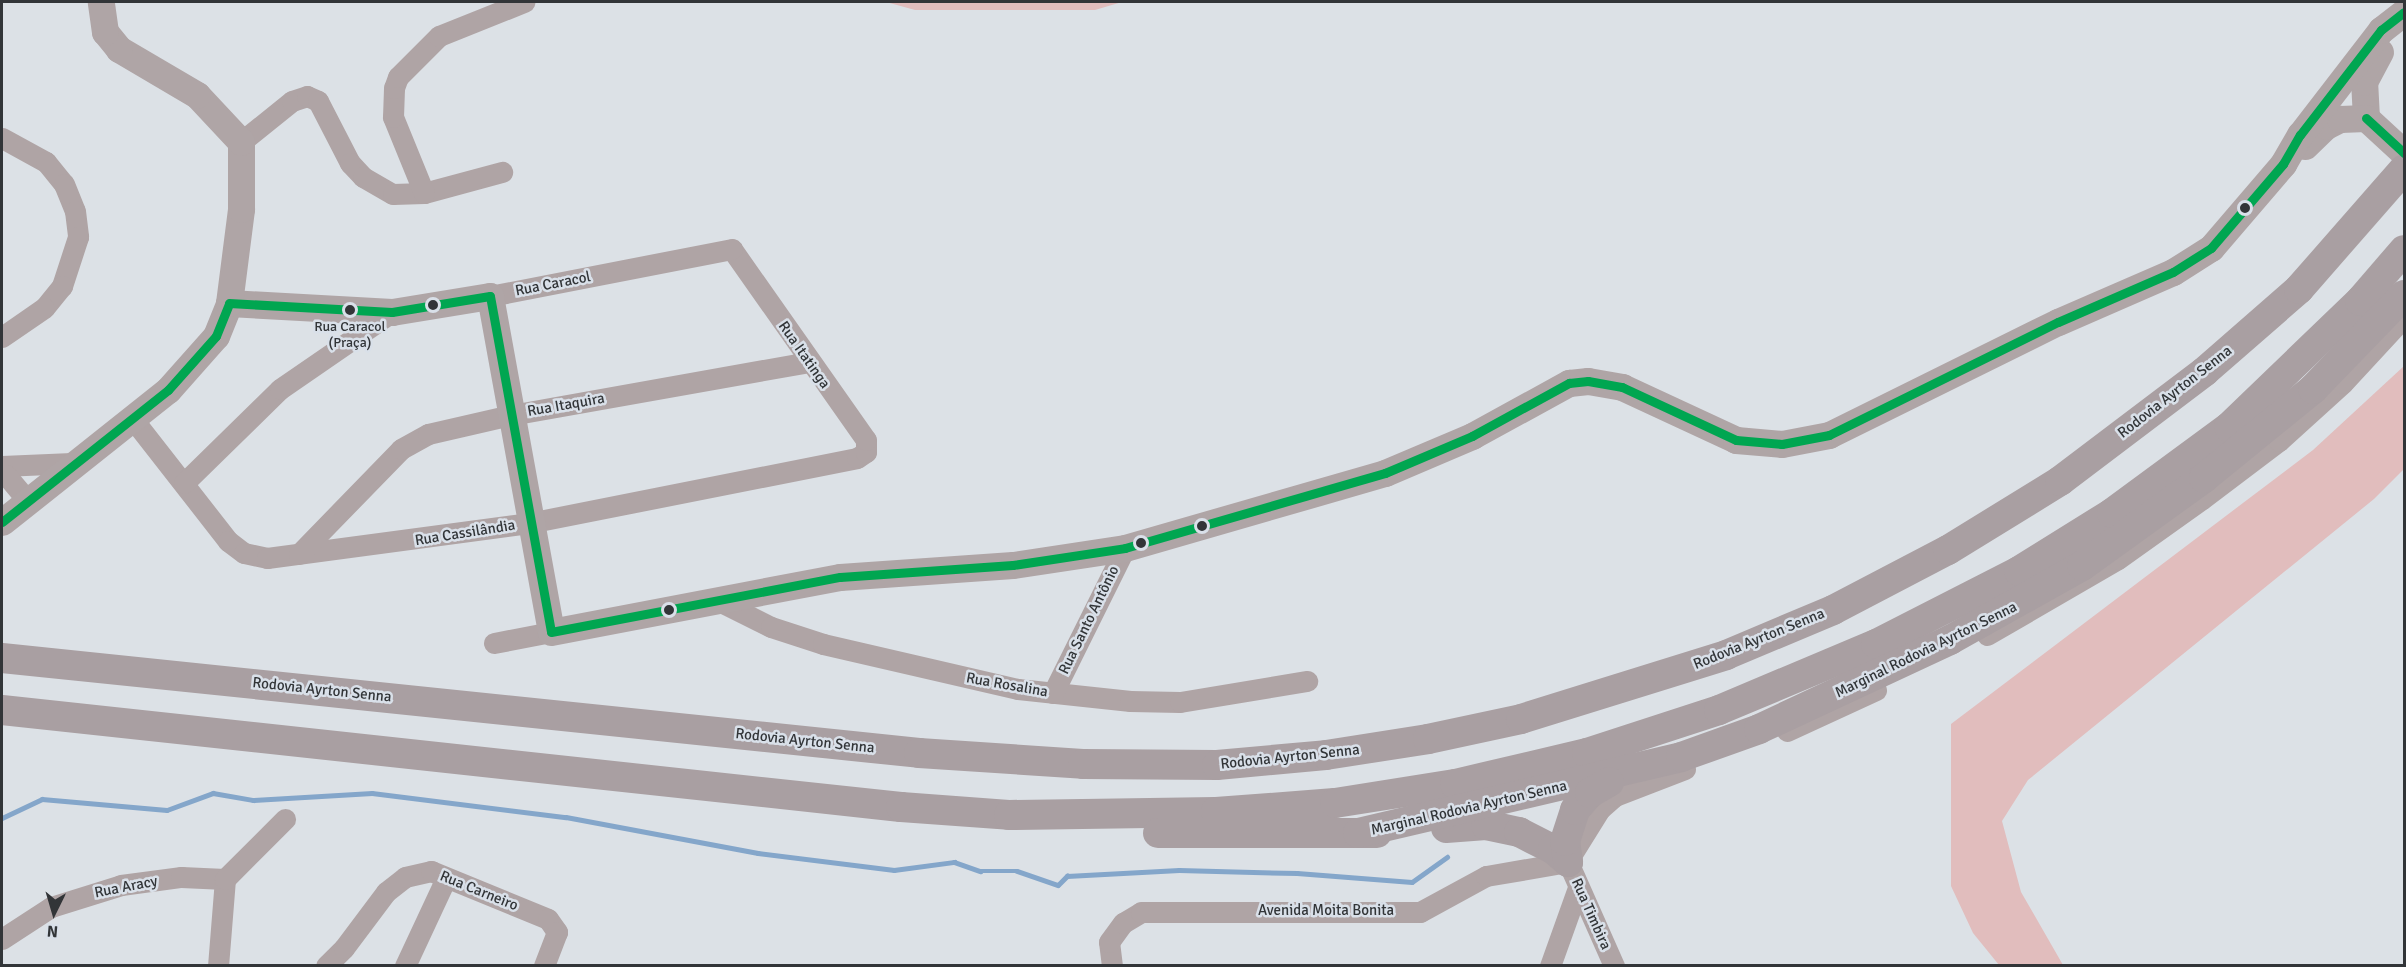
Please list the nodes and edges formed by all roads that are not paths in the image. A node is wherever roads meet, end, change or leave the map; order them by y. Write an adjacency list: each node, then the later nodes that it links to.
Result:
1 (101, 2): 6 (main road)
2 (524, 2): 11 (street)
3 (2402, 15): 4 (main road); 8 (main road)
4 (2372, 124): 7 (main road); 8 (main road)
5 (2, 138): 19 (street)
6 (241, 142): 11 (street); 16 (main road)
7 (2404, 153)
8 (2283, 164): 30 (main road)
9 (2404, 169): 35 (highway, Rodovia Ayrton Senna)
10 (502, 172): 11 (street)
11 (424, 193)
12 (732, 249): 15 (street, Rua Caracol); 20 (street, Rua Itatinga)
13 (2404, 250): 40 (highway)
14 (2404, 295): 39 (highway, Marginal Rodovia Ayrton Senna)
15 (490, 296): 17 (main road, Rua Caracol); 21 (main road)
16 (229, 303): 17 (main road, Rua Caracol); 22 (main road)
17 (393, 312): 27 (street)
18 (2404, 317): 43 (street, Marginal Rodovia Ayrton Senna)
19 (2, 337)
20 (808, 362): 21 (street, Rua Itaquira); 23 (street, Rua Itatinga)
21 (511, 415): 29 (main road); 31 (street, Rua Itaquira)
22 (132, 418): 24 (main road); 27 (street, Rua Cassilândia)
23 (857, 458): 29 (street, Rua Cassilândia)
24 (72, 463): 25 (street); 28 (main road)
25 (2, 466)
26 (2, 476): 28 (street)
27 (183, 483): 31 (street, Rua Cassilândia)
28 (9, 514)
29 (529, 523): 31 (street, Rua Cassilândia); 33 (main road)
30 (1125, 548): 32 (main road); 37 (street, Rua Santo Antônio)
31 (299, 554)
32 (717, 600): 33 (main road); 37 (street, Rua Rosalina)
33 (551, 632): 34 (street)
34 (494, 643)
35 (2, 658)
36 (1307, 681): 37 (street, Rua Rosalina)
37 (1053, 693)
38 (2, 710): 40 (highway)
39 (1625, 773): 42 (highway, Marginal Rodovia Ayrton Senna); 43 (highway)
40 (1009, 814): 42 (highway)
41 (285, 819): 45 (street)
42 (1358, 833): 43 (highway)
43 (1573, 875): 51 (street, Avenida Moita Bonita); 52 (street, Marginal Rodovia Ayrton Senna); 53 (street, Rua Timbira)
44 (446, 878): 48 (street, Rua Carneiro); 49 (street); 50 (street, Rua Carneiro)
45 (225, 879): 46 (street, Rua Aracy); 47 (street)
46 (2, 939)
47 (218, 966)
48 (326, 966)
49 (405, 966)
50 (544, 966)
51 (1113, 966)
52 (1551, 966)
53 (1614, 966)

